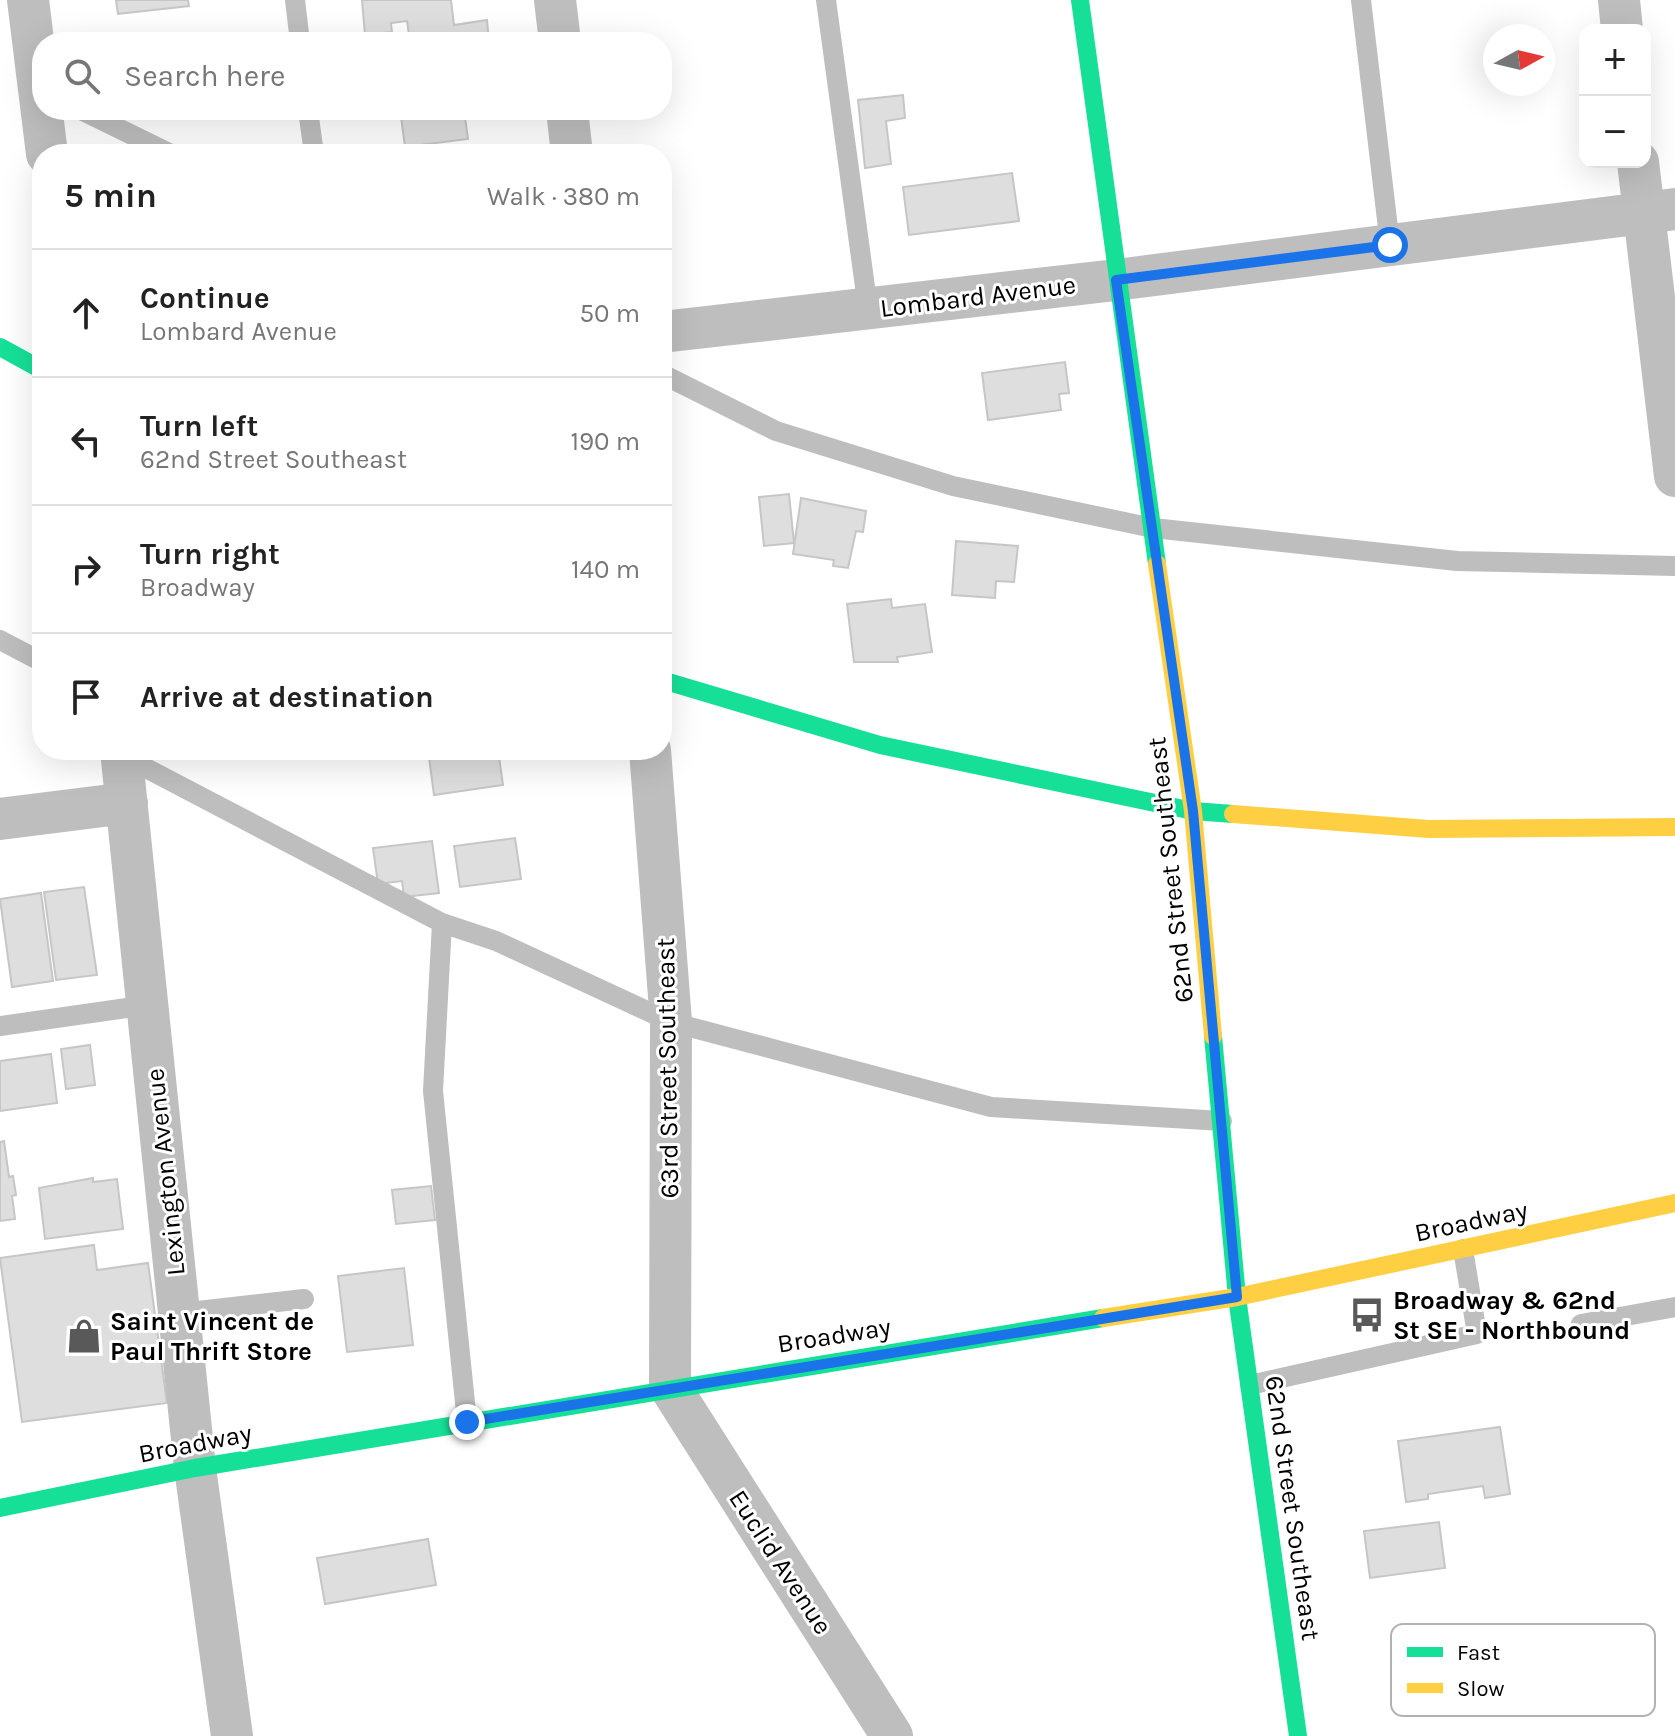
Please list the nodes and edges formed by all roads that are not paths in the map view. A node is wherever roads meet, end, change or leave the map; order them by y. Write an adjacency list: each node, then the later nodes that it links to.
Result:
1 (28, 0): 9 (street)
2 (295, 0): 10 (lane)
3 (555, 0): 11 (street)
4 (826, 0): 24 (lane)
5 (1080, 0): 23 (street, 62nd Street Southeast)
6 (1361, 0): 22 (lane)
7 (1619, 0): 8 (street)
8 (1621, 24)
9 (32, 32)
10 (299, 32)
11 (559, 32)
12 (43, 120): 16 (street)
13 (101, 120): 17 (lane)
14 (309, 120): 18 (lane)
15 (568, 120): 19 (street)
16 (46, 144)
17 (151, 144)
18 (313, 144)
19 (571, 144)
20 (1641, 168): 21 (street)
21 (1659, 211): 22 (street, Lombard Avenue); 29 (street)
22 (1390, 245): 23 (street, Lombard Avenue)
23 (1116, 280): 24 (street, Lombard Avenue); 30 (street, 62nd Street Southeast)
24 (868, 309): 25 (street, Lombard Avenue)
25 (672, 331)
26 (0, 347): 27 (street)
27 (32, 365)
28 (672, 379): 30 (lane)
29 (1675, 476)
30 (1153, 528): 31 (lane); 39 (street, 62nd Street Southeast)
31 (1675, 566)
32 (0, 640): 33 (lane)
33 (32, 657)
34 (672, 683): 39 (street)
35 (122, 760): 38 (street, Lexington Avenue)
36 (136, 760): 42 (lane)
37 (651, 760): 44 (street, 63rd Street Southeast)
38 (127, 803): 40 (street); 43 (street, Lexington Avenue)
39 (1193, 811): 41 (street); 46 (street, 62nd Street Southeast)
40 (0, 819)
41 (1675, 827)
42 (442, 923): 44 (lane); 56 (lane)
43 (148, 1005): 45 (lane); 52 (street, Lexington Avenue)
44 (671, 1022): 46 (lane); 55 (street, 63rd Street Southeast)
45 (0, 1026)
46 (1222, 1121): 49 (street, 62nd Street Southeast)
47 (1675, 1203): 48 (street, Broadway)
48 (1463, 1249): 49 (street, Broadway); 54 (lane)
49 (1237, 1297): 54 (street, 62nd Street Southeast); 55 (street, Broadway)
50 (304, 1299): 52 (lane)
51 (1675, 1307): 53 (lane)
52 (180, 1313): 57 (street, Lexington Avenue)
53 (1581, 1324)
54 (1250, 1385): 61 (street, 62nd Street Southeast)
55 (670, 1387): 56 (street, Broadway); 60 (street, Euclid Avenue)
56 (467, 1422): 57 (street, Broadway)
57 (195, 1468): 58 (street, Broadway); 59 (street, Lexington Avenue)
58 (0, 1508)
59 (232, 1736)
60 (892, 1736)
61 (1298, 1736)

